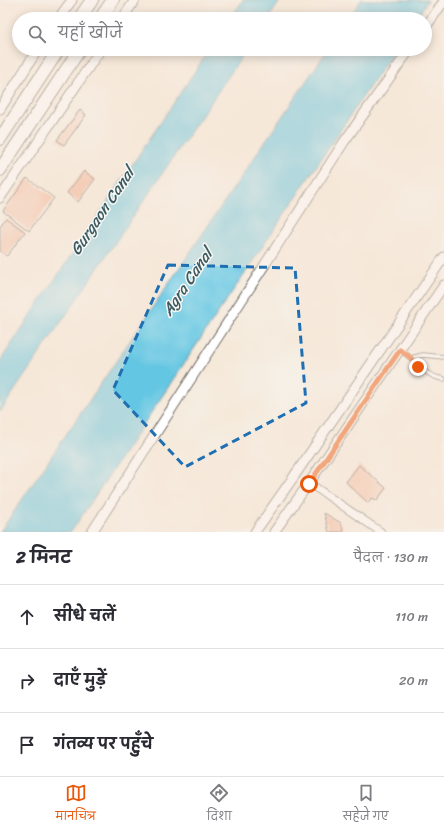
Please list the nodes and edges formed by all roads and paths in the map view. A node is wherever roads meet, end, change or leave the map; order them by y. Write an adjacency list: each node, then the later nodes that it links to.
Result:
1 (72, 0): 6 (street)
2 (92, 0): 7 (highway)
3 (113, 0): 8 (highway)
4 (135, 0): 9 (street)
5 (444, 1): 10 (street)
6 (63, 12)
7 (84, 12)
8 (105, 12)
9 (127, 12)
10 (432, 18)
11 (34, 56): 16 (street)
12 (54, 56): 17 (highway)
13 (75, 56): 18 (highway)
14 (96, 56): 19 (street)
15 (405, 56): 27 (street)
16 (0, 109)
17 (0, 139)
18 (0, 170)
19 (0, 198)
20 (444, 257): 28 (street)
21 (444, 285): 22 (street)
22 (400, 350): 24 (lane); 26 (street)
23 (444, 357): 24 (lane)
24 (411, 358): 25 (lane)
25 (444, 379)
26 (309, 484): 29 (street); 30 (street)
27 (94, 532)
28 (255, 532)
29 (274, 532)
30 (381, 532)

